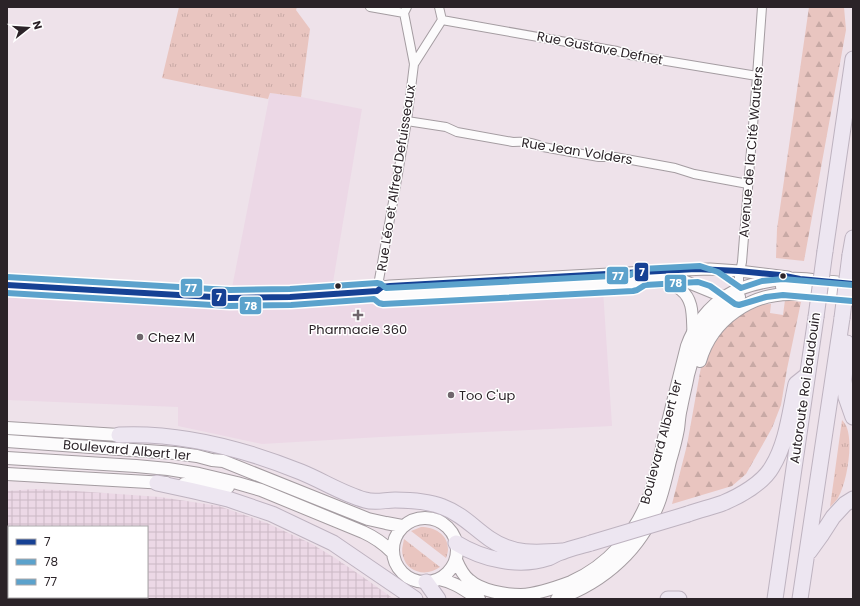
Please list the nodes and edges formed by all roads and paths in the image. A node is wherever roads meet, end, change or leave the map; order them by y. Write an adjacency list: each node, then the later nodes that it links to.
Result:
1 (370, 7): 4 (street, Rue Léo et Alfred Defuisseaux)
2 (439, 7): 5 (street)
3 (762, 7): 8 (street, Avenue de la Cité Wauters)
4 (406, 10): 7 (street, Rue Léo et Alfred Defuisseaux)
5 (442, 20): 7 (street, Rue Léo et Alfred Defuisseaux); 8 (street, Rue Gustave Defnet)
6 (853, 58): 23 (highway, Autoroute Roi Baudouin, bridge)
7 (414, 64): 9 (street, Rue Léo et Alfred Defuisseaux)
8 (757, 76): 10 (street, Avenue de la Cité Wauters)
9 (407, 121): 10 (street, Rue Jean Volders); 17 (street, Rue Léo et Alfred Defuisseaux)
10 (748, 184): 12 (street, Avenue de la Cité Wauters)
11 (853, 238): 21 (highway, Autoroute Roi Baudouin, bridge)
12 (739, 271): 13 (street); 17 (street); 19 (street, Avenue de la Cité Wauters)
13 (800, 279): 15 (main road); 19 (main road)
14 (667, 281): 17 (street); 19 (street); 22 (street)
15 (853, 284)
16 (7, 285): 17 (street)
17 (377, 291)
18 (853, 293): 19 (main road)
19 (734, 296): 22 (main road, Boulevard Albert 1er); 26 (main road, Boulevard Albert 1er)
20 (853, 300): 26 (main road)
21 (842, 318): 24 (highway); 38 (highway, Autoroute Roi Baudouin)
22 (693, 332): 39 (main road, Boulevard Albert 1er)
23 (807, 376): 36 (highway, bridge); 47 (highway, Autoroute Roi Baudouin)
24 (853, 417)
25 (7, 428): 28 (main road)
26 (678, 430): 44 (main road, Boulevard Albert 1er)
27 (7, 441): 28 (main road, Boulevard Albert 1er)
28 (120, 442): 34 (main road); 36 (highway)
29 (7, 458): 32 (main road, Boulevard Albert 1er)
30 (7, 474): 31 (main road)
31 (157, 483): 32 (main road); 41 (highway)
32 (261, 490): 37 (main road, Boulevard Albert 1er)
33 (853, 499): 38 (highway)
34 (402, 526): 35 (main road); 37 (main road)
35 (456, 543): 36 (highway); 39 (main road, Boulevard Albert 1er)
36 (563, 551)
37 (392, 552): 40 (main road)
38 (807, 555): 48 (highway, Autoroute Roi Baudouin)
39 (456, 560): 40 (main road)
40 (433, 581): 42 (highway); 43 (main road)
41 (415, 599)
42 (438, 599)
43 (479, 599)
44 (557, 599)
45 (668, 599): 46 (highway)
46 (679, 599)
47 (775, 599)
48 (800, 599)

